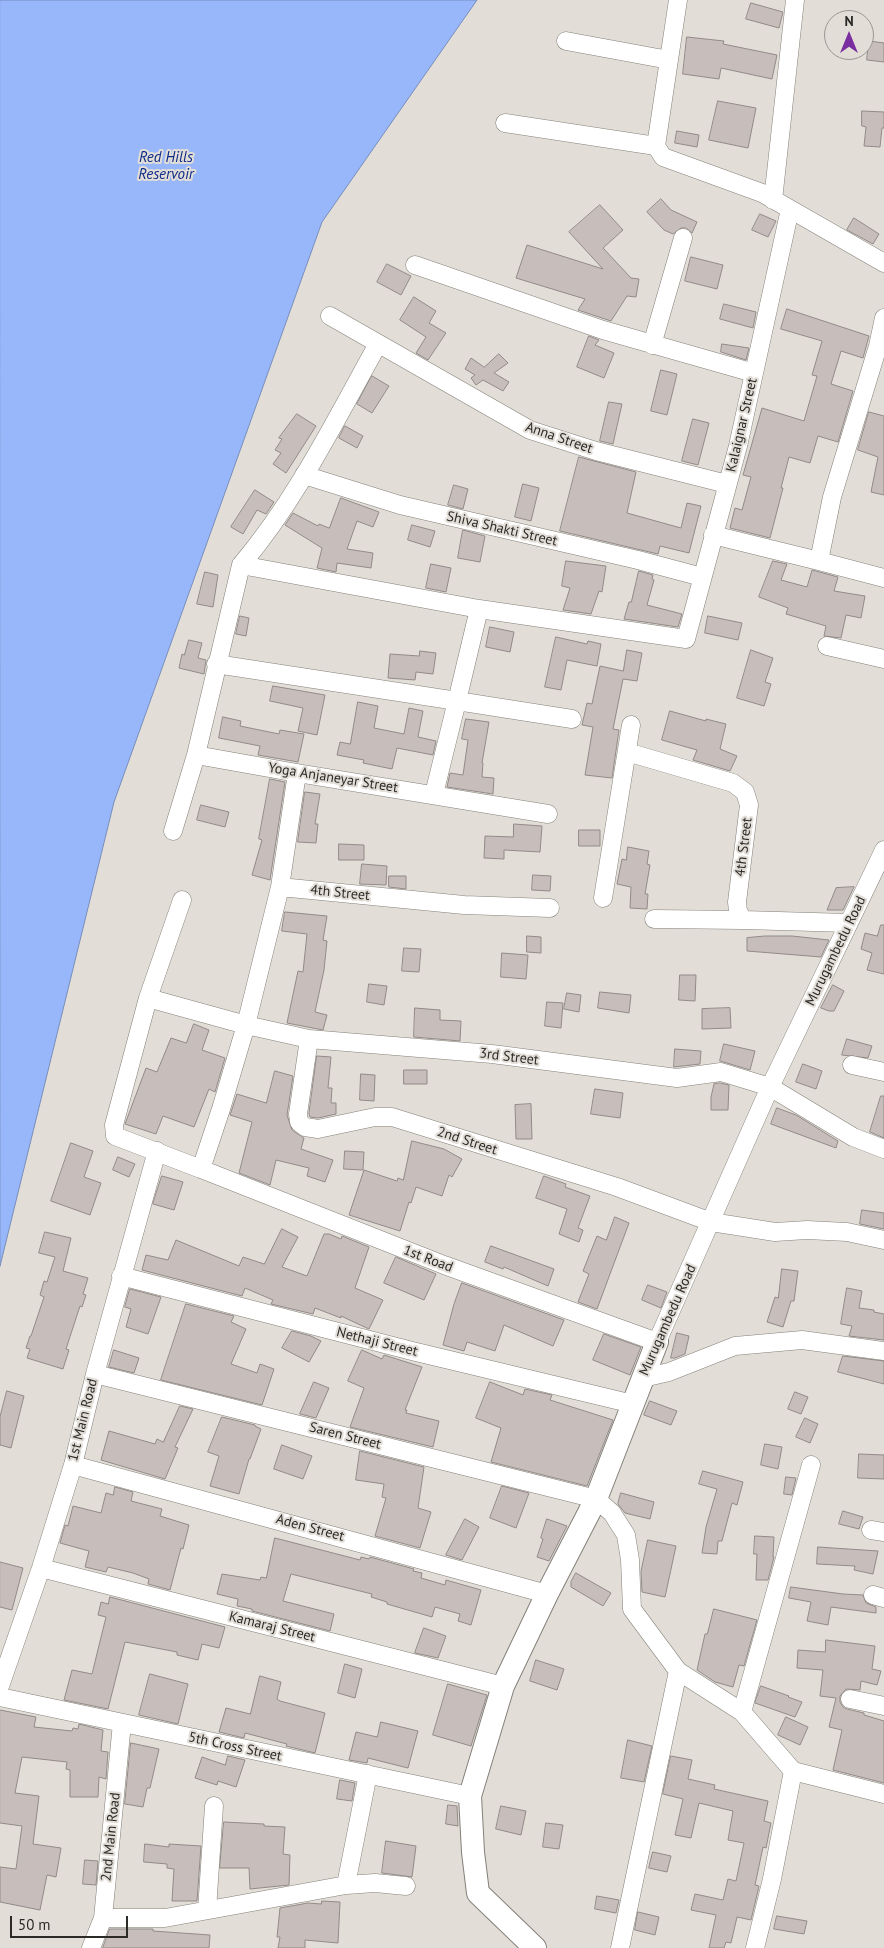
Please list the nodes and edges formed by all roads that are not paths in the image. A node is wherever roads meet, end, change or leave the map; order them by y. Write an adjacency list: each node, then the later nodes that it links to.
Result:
1 (678, 0): 4 (street)
2 (795, 0): 7 (street)
3 (566, 41): 4 (street)
4 (669, 60): 6 (street)
5 (505, 123): 6 (street)
6 (656, 146): 7 (street)
7 (773, 200): 8 (street)
8 (790, 210): 10 (street); 16 (street, Kalaignar Street)
9 (683, 238): 15 (street)
10 (884, 263)
11 (415, 264): 15 (street)
12 (330, 316): 14 (street, Anna Street)
13 (884, 318): 20 (street)
14 (378, 344): 17 (street); 18 (street, Anna Street)
15 (652, 345): 16 (street)
16 (754, 373): 18 (street, Kalaignar Street)
17 (304, 475): 21 (street); 22 (street, Shiva Shakti Street)
18 (727, 484): 19 (street, Kalaignar Street)
19 (714, 535): 20 (street); 22 (street, Kalaignar Street)
20 (819, 561): 23 (street)
21 (241, 565): 24 (street); 27 (street)
22 (702, 577): 24 (street, Kalaignar Street)
23 (884, 578)
24 (479, 609): 28 (street)
25 (827, 646): 26 (street)
26 (884, 659)
27 (216, 664): 28 (street); 32 (street)
28 (457, 700): 29 (street); 34 (street)
29 (572, 718)
30 (631, 725): 31 (street)
31 (627, 752): 40 (street); 44 (street, 4th Street)
32 (196, 754): 33 (street, Yoga Anjaneyar Street); 36 (street)
33 (297, 773): 34 (street, Yoga Anjaneyar Street); 39 (street)
34 (434, 794): 35 (street, Yoga Anjaneyar Street)
35 (548, 814)
36 (173, 830)
37 (884, 850): 38 (street, Murugambedu Road)
38 (879, 873): 45 (street, Murugambedu Road)
39 (280, 887): 42 (street, 4th Street); 47 (street)
40 (604, 898)
41 (182, 900): 46 (street)
42 (550, 908)
43 (654, 919): 44 (street)
44 (743, 920): 45 (street)
45 (849, 923): 51 (street, Murugambedu Road)
46 (148, 998): 47 (street, 3rd Street); 53 (street, 1st Road)
47 (246, 1025): 48 (street, 3rd Street); 54 (street)
48 (309, 1039): 51 (street, 3rd Street); 55 (street, 2nd Street)
49 (852, 1065): 50 (street)
50 (884, 1072)
51 (770, 1087): 52 (street, 3rd Street); 55 (street, Murugambedu Road)
52 (884, 1149)
53 (157, 1151): 54 (street, 1st Road); 57 (street, 1st Main Road)
54 (200, 1169): 58 (street, 1st Road)
55 (712, 1222): 56 (street, 2nd Street); 58 (street, Murugambedu Road)
56 (884, 1240)
57 (122, 1276): 60 (street, 1st Main Road); 62 (street, Nethaji Street)
58 (657, 1342): 61 (street, Murugambedu Road)
59 (884, 1351): 61 (street)
60 (95, 1374): 63 (street, 1st Main Road); 65 (street, Saren Street)
61 (643, 1378): 62 (street, Murugambedu Road)
62 (633, 1404): 65 (street, Murugambedu Road)
63 (73, 1465): 66 (street, 1st Main Road); 67 (street, Aden Street)
64 (811, 1465): 74 (street)
65 (596, 1499): 67 (street, Murugambedu Road); 68 (street)
66 (41, 1568): 69 (street, 1st Main Road); 70 (street, Kamaraj Street)
67 (547, 1594): 70 (street, Murugambedu Road)
68 (678, 1671): 74 (street); 87 (street)
69 (0, 1686)
70 (504, 1686): 79 (street, Murugambedu Road)
71 (0, 1698): 75 (street, 5th Cross Street)
72 (850, 1699): 73 (street)
73 (884, 1706)
74 (742, 1712): 76 (street)
75 (122, 1723): 77 (street, 5th Cross Street); 84 (street, 2nd Main Road)
76 (792, 1771): 78 (street); 88 (street)
77 (368, 1774): 79 (street, 5th Cross Street); 81 (street)
78 (884, 1794)
79 (470, 1796): 86 (street)
80 (214, 1806): 83 (street)
81 (346, 1885): 82 (street); 83 (street)
82 (406, 1886)
83 (207, 1910): 84 (street)
84 (103, 1918): 85 (street, 2nd Main Road)
85 (91, 1948)
86 (534, 1948)
87 (620, 1948)
88 (755, 1948)

